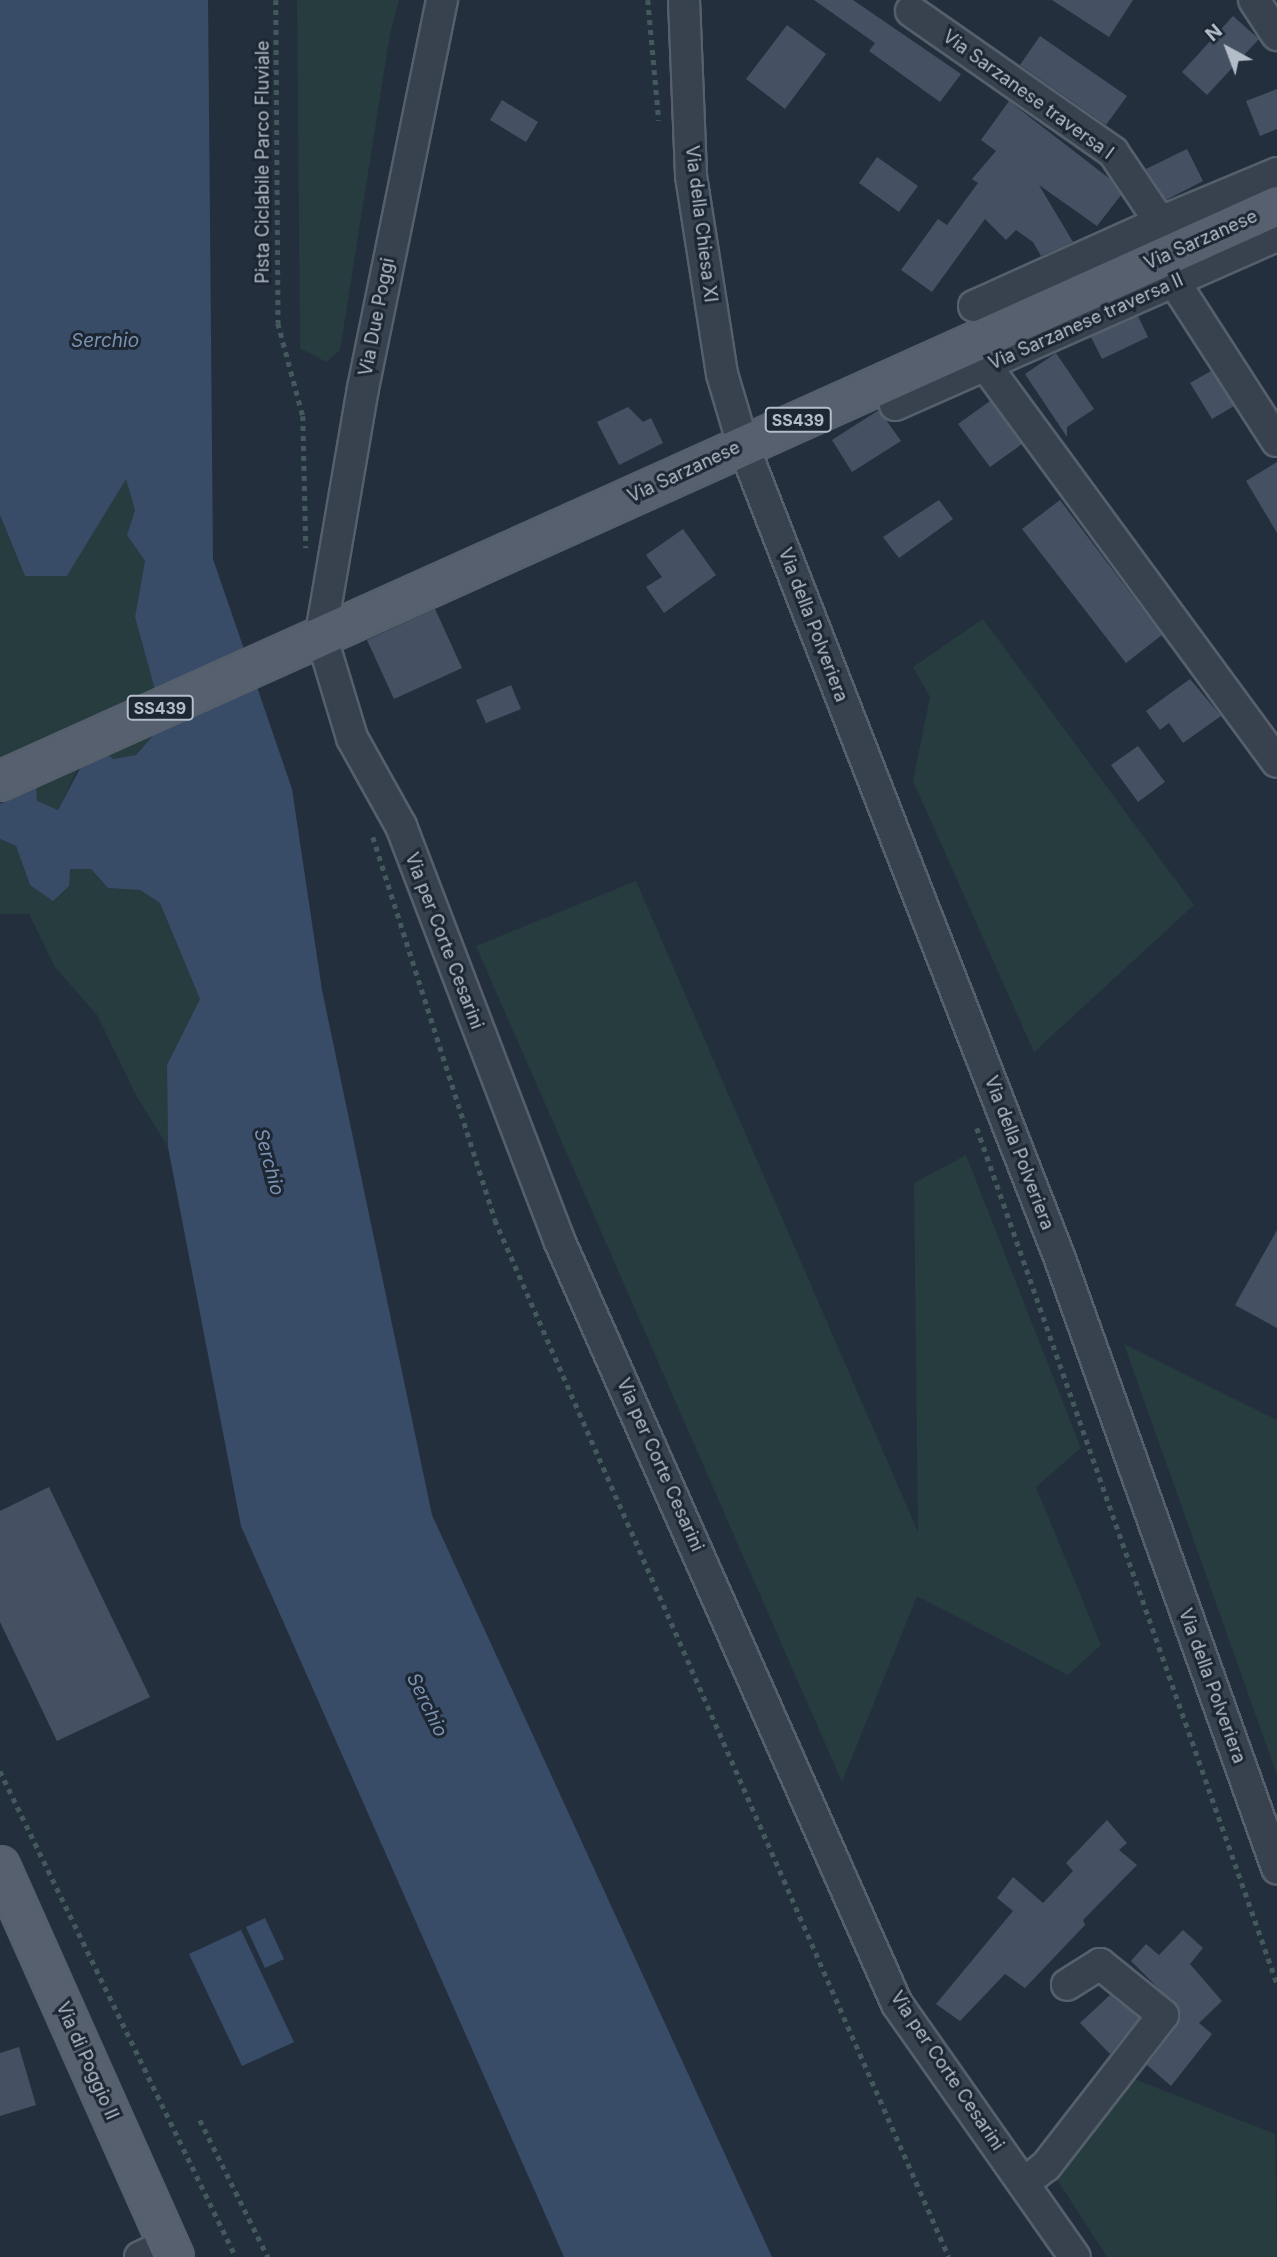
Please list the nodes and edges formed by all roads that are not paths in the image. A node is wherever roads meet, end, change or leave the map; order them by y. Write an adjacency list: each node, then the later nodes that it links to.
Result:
1 (442, 0): 17 (street, Via Due Poggi)
2 (684, 0): 16 (street, Via della Chiesa XI)
3 (1254, 0): 5 (street)
4 (911, 11): 8 (street, Via Sarzanese traversa I)
5 (1277, 35)
6 (1277, 173): 8 (street)
7 (1277, 206): 16 (main road, Via Sarzanese / SS439)
8 (1160, 222): 11 (street)
9 (1277, 236): 10 (street, Via Sarzanese traversa II)
10 (1182, 279): 12 (street, Via Sarzanese traversa II); 14 (street); 15 (street)
11 (974, 306)
12 (986, 366): 13 (street, Via Sarzanese traversa II); 18 (street)
13 (895, 405)
14 (1277, 409)
15 (1277, 441)
16 (743, 444): 17 (main road, Via Sarzanese / SS439); 21 (street, Via della Polveriera)
17 (321, 635): 19 (main road, SS439); 23 (street, Via per Corte Cesarini)
18 (1277, 762)
19 (0, 781)
20 (0, 1866): 24 (main road, Via di Poggio II)
21 (1277, 1868)
22 (1067, 1985): 23 (street)
23 (1024, 2183): 25 (street, Via per Corte Cesarini)
24 (161, 2253)
25 (1075, 2257)

